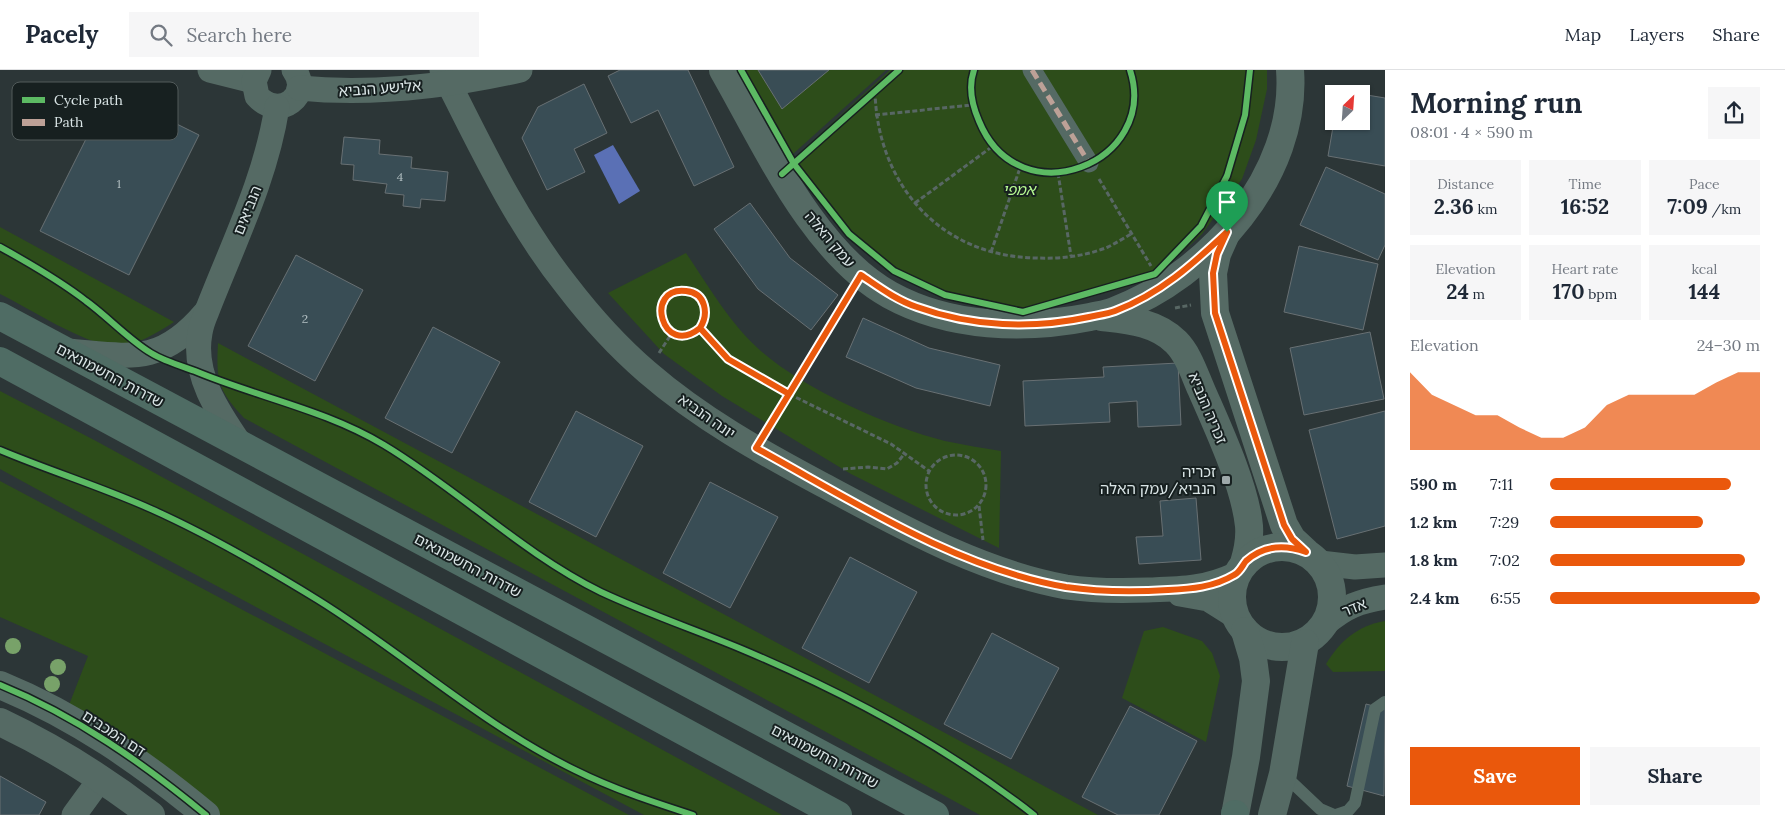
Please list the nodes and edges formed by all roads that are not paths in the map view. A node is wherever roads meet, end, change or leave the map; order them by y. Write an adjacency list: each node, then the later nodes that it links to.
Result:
1 (210, 70): 6 (street)
2 (520, 70): 7 (street, אלישע הנביא)
3 (723, 70): 14 (street, עמק האלה)
4 (1032, 70): 10 (street)
5 (1290, 70): 11 (street)
6 (257, 75): 9 (street)
7 (445, 76): 8 (street, אלישע הנביא); 21 (street, יונה הנביא)
8 (296, 79): 9 (street)
9 (277, 107): 12 (street, הנביאים)
10 (1089, 163)
11 (1227, 232): 14 (street); 18 (street)
12 (206, 311): 15 (street, הנביאים); 17 (street, הנביאים)
13 (0, 316): 15 (main road, שדרות החשמונאים)
14 (1093, 316): 20 (street, זכריה הנביא)
15 (66, 351): 17 (main road, שדרות החשמונאים)
16 (0, 361): 34 (main road)
17 (240, 444): 35 (main road, שדרות החשמונאים)
18 (1313, 558): 19 (street); 20 (street); 23 (street)
19 (1385, 565)
20 (1241, 569): 21 (street, יונה הנביא); 24 (street)
21 (1156, 590): 24 (street, יונה הנביא)
22 (1385, 597): 23 (street, אדר)
23 (1326, 623): 25 (street)
24 (1240, 624): 25 (street); 36 (street)
25 (1305, 643): 29 (street)
26 (0, 685): 33 (street, דם המכבים)
27 (1385, 702): 38 (lane)
28 (0, 722): 30 (street)
29 (1283, 774): 37 (street); 38 (lane)
30 (101, 778): 31 (street); 32 (street)
31 (74, 815)
32 (152, 815)
33 (206, 815)
34 (838, 815)
35 (935, 815)
36 (1235, 815)
37 (1272, 815)
38 (1335, 815)

